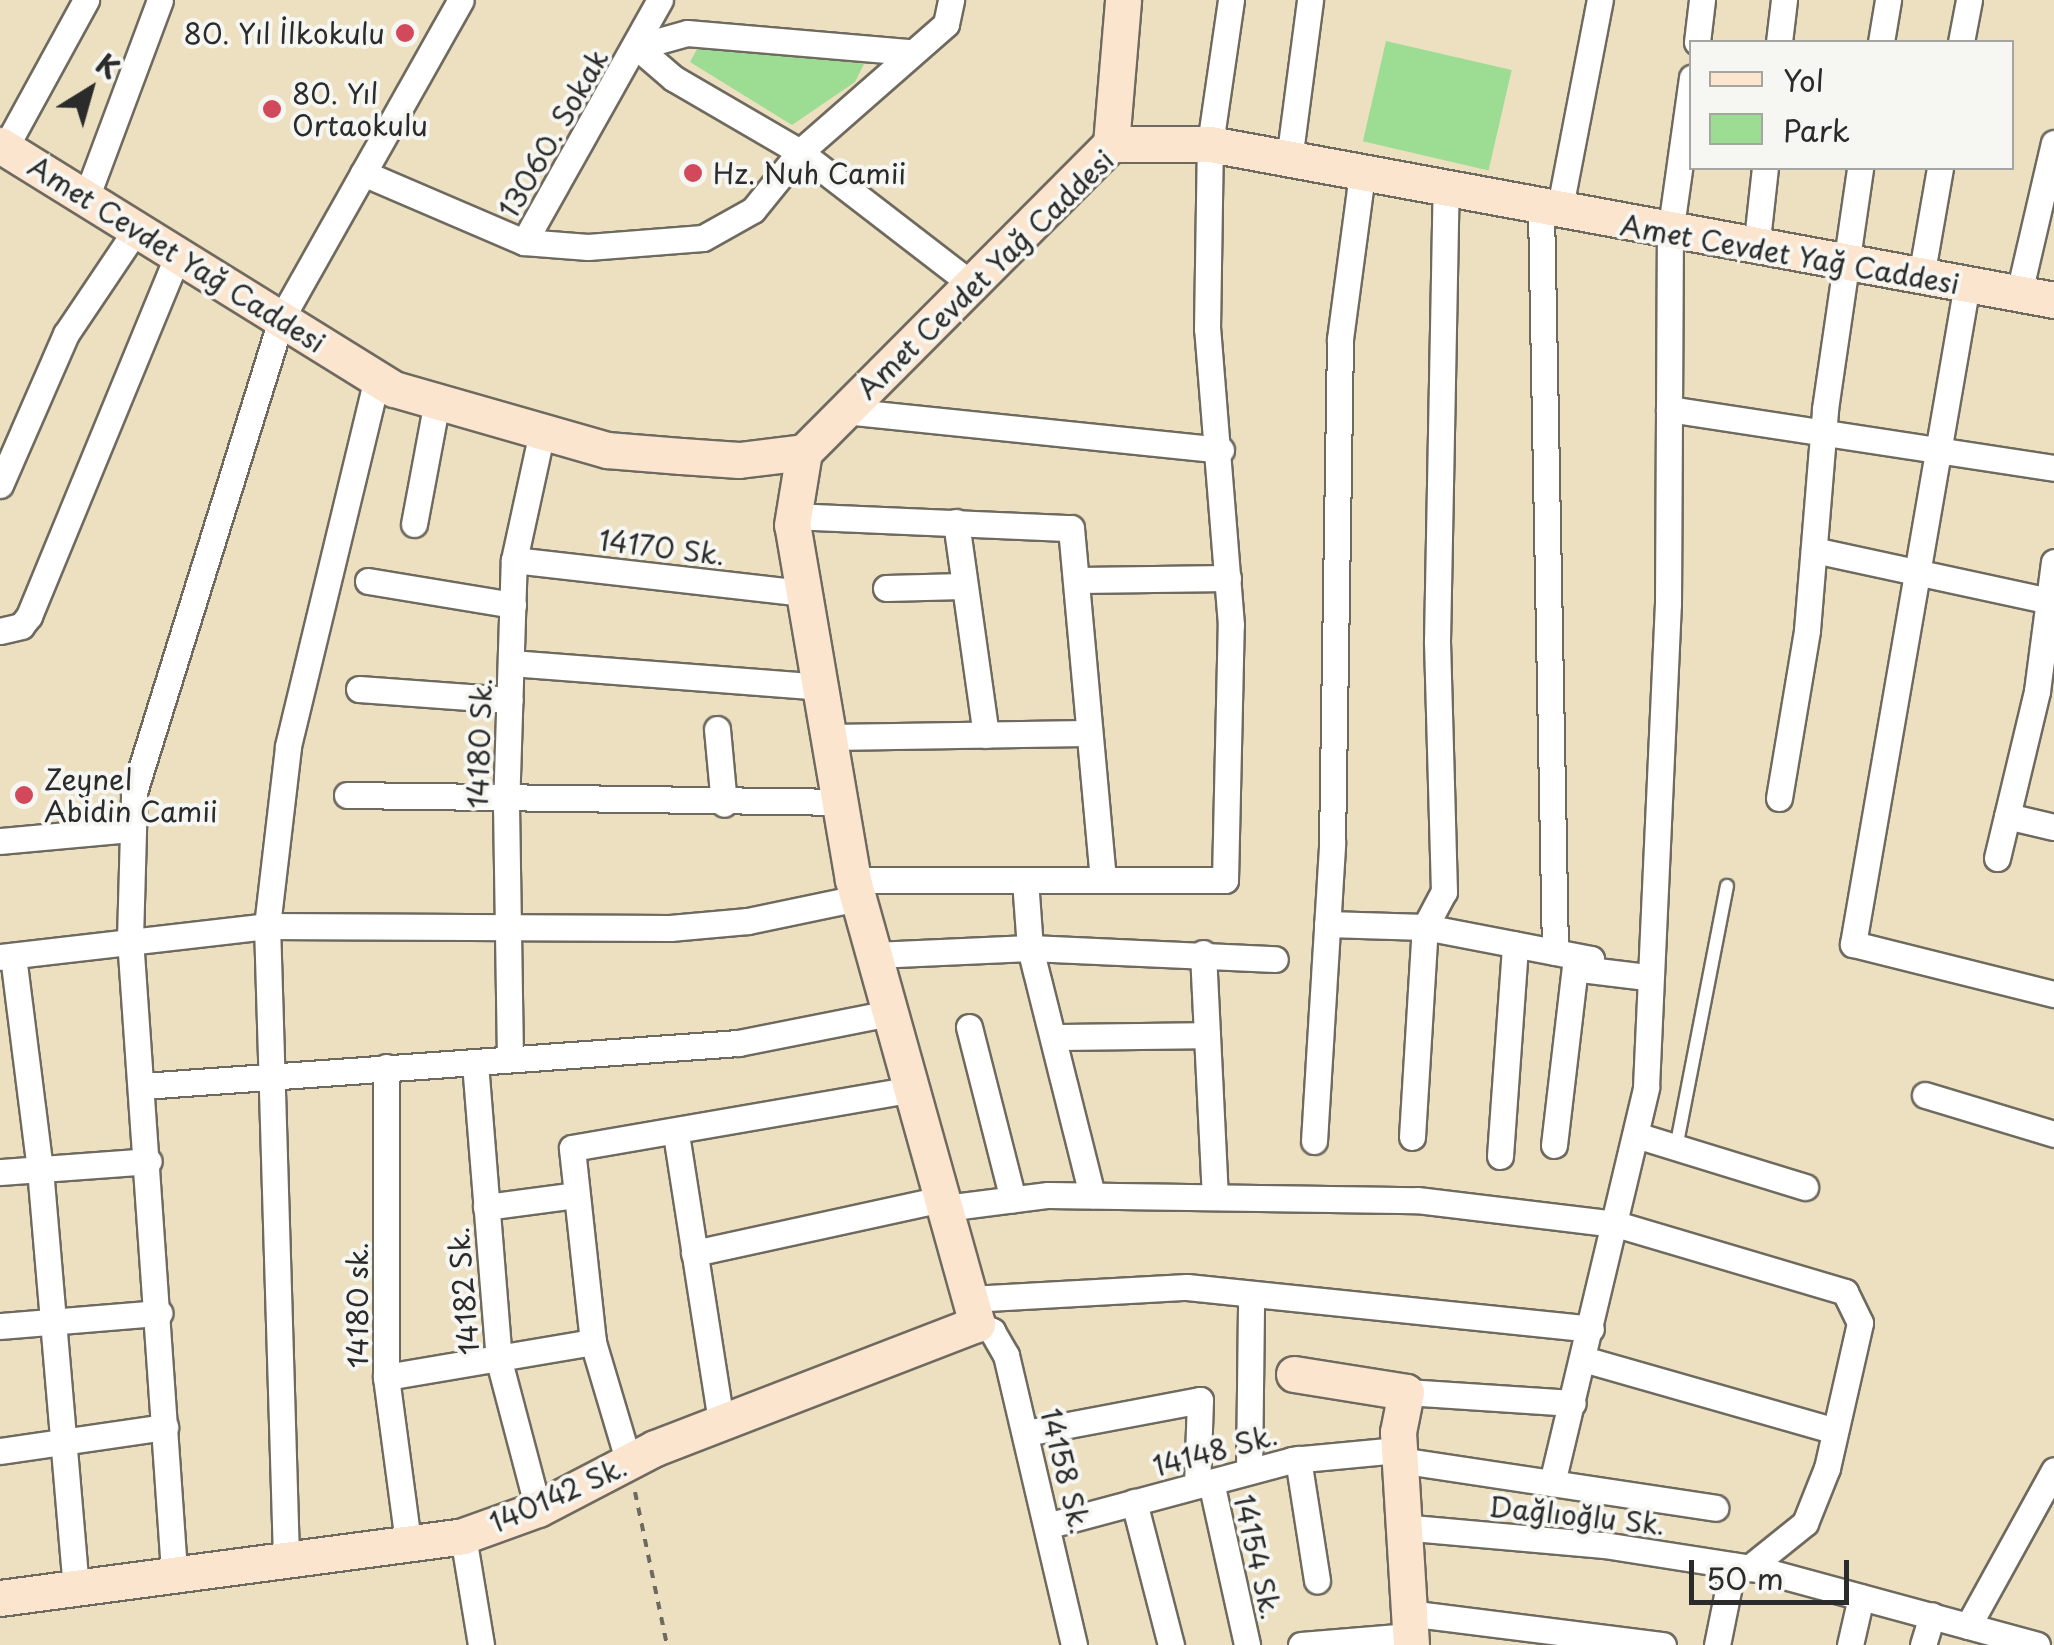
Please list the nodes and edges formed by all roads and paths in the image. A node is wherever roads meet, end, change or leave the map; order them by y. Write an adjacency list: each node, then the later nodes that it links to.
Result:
1 (86, 0): 24 (street)
2 (160, 0): 33 (street)
3 (460, 0): 30 (street)
4 (660, 0): 18 (street, 13060. Sokak)
5 (952, 0): 19 (street)
6 (1123, 0): 22 (main road)
7 (1231, 0): 23 (street)
8 (1310, 0): 26 (street)
9 (1600, 0): 34 (street)
10 (1702, 0): 14 (street)
11 (1784, 0): 15 (street)
12 (1888, 0): 16 (street)
13 (1969, 0): 17 (street)
14 (1696, 40)
15 (1779, 40)
16 (1881, 40)
17 (1961, 40)
18 (638, 47): 19 (street); 25 (street); 37 (street, 13060. Sokak)
19 (910, 52): 25 (street)
20 (1689, 99): 36 (street)
21 (2054, 142): 44 (street)
22 (1111, 144): 23 (main road, Amet Cevdet Yağ Caddesi); 42 (main road, Amet Cevdet Yağ Caddesi)
23 (1210, 144): 26 (main road, Amet Cevdet Yağ Caddesi); 54 (street)
24 (2, 146): 33 (main road, Amet Cevdet Yağ Caddesi)
25 (800, 152): 37 (street); 42 (street)
26 (1289, 160): 31 (main road, Amet Cevdet Yağ Caddesi)
27 (1766, 170): 38 (street)
28 (1860, 170): 40 (street)
29 (1940, 170): 41 (street)
30 (362, 173): 37 (street); 46 (street)
31 (1362, 174): 32 (main road, Amet Cevdet Yağ Caddesi); 96 (street)
32 (1446, 190): 34 (main road, Amet Cevdet Yağ Caddesi); 98 (street)
33 (86, 198): 35 (main road, Amet Cevdet Yağ Caddesi)
34 (1550, 211): 36 (main road, Amet Cevdet Yağ Caddesi); 105 (street)
35 (136, 230): 39 (main road, Amet Cevdet Yağ Caddesi); 57 (street)
36 (1670, 234): 38 (main road, Amet Cevdet Yağ Caddesi); 49 (street)
37 (524, 242)
38 (1756, 249): 40 (main road, Amet Cevdet Yağ Caddesi)
39 (178, 255): 46 (main road, Amet Cevdet Yağ Caddesi); 73 (street)
40 (1842, 263): 41 (main road, Amet Cevdet Yağ Caddesi); 51 (street)
41 (1921, 276): 43 (main road, Amet Cevdet Yağ Caddesi)
42 (969, 282): 50 (main road, Amet Cevdet Yağ Caddesi)
43 (1966, 284): 44 (main road, Amet Cevdet Yağ Caddesi); 53 (street)
44 (2019, 293): 45 (main road, Amet Cevdet Yağ Caddesi)
45 (2054, 300)
46 (280, 319): 47 (main road, Amet Cevdet Yağ Caddesi); 89 (street)
47 (377, 378): 48 (main road, Amet Cevdet Yağ Caddesi); 97 (street)
48 (437, 401): 52 (main road, Amet Cevdet Yağ Caddesi); 60 (street)
49 (1669, 409): 51 (street); 108 (street)
50 (845, 412): 54 (street); 55 (main road, Amet Cevdet Yağ Caddesi)
51 (1823, 431): 53 (street); 61 (street)
52 (542, 432): 55 (main road, Amet Cevdet Yağ Caddesi); 62 (street, 14180 Sk.)
53 (1940, 448): 56 (street); 64 (street)
54 (1221, 450): 65 (street)
55 (804, 452): 58 (main road)
56 (2054, 468)
57 (0, 485)
58 (792, 516): 59 (street); 70 (main road)
59 (956, 522): 66 (street); 68 (street)
60 (414, 524)
61 (1814, 550): 64 (street); 83 (street)
62 (514, 560): 70 (street, 14170 Sk.); 72 (street, 14180 Sk.)
63 (2054, 562): 71 (street)
64 (1921, 571): 71 (street); 109 (street)
65 (1228, 578): 66 (street); 93 (street)
66 (1079, 580): 79 (street)
67 (368, 581): 72 (street)
68 (963, 586): 69 (street); 80 (street)
69 (886, 588)
70 (804, 593): 75 (main road)
71 (2049, 601): 87 (street)
72 (513, 604): 74 (street, 14180 Sk.)
73 (0, 632)
74 (511, 663): 75 (street); 77 (street, 14180 Sk.)
75 (820, 687): 81 (main road)
76 (359, 689): 77 (street)
77 (510, 700): 84 (street, 14180 Sk.)
78 (717, 729): 86 (street)
79 (1089, 732): 80 (street); 93 (street)
80 (986, 735): 81 (street)
81 (828, 738): 85 (main road)
82 (347, 795): 84 (street)
83 (1780, 798)
84 (507, 801): 86 (street); 99 (street, 14180 Sk.)
85 (840, 802): 86 (street); 95 (main road)
86 (724, 804)
87 (2007, 816): 88 (street); 91 (street)
88 (2054, 827)
89 (132, 829): 90 (street); 100 (street)
90 (0, 841)
91 (1997, 858)
92 (1025, 880): 93 (street); 95 (street); 102 (street)
93 (1104, 880)
94 (1727, 886): 127 (lane)
95 (856, 889): 99 (street); 104 (main road)
96 (1327, 924): 98 (street); 125 (street)
97 (267, 926): 99 (street); 100 (street); 117 (street)
98 (1425, 928): 101 (street); 124 (street)
99 (507, 932): 114 (street, 14180 Sk.)
100 (130, 939): 106 (street); 118 (street)
101 (1515, 944): 105 (street); 128 (street)
102 (1030, 948): 103 (street); 104 (street); 113 (street)
103 (1203, 953): 107 (street); 112 (street)
104 (874, 955): 110 (main road)
105 (1566, 955): 108 (street); 126 (street)
106 (6, 956): 130 (street)
107 (1274, 959)
108 (1647, 978): 123 (street)
109 (2054, 994)
110 (890, 1013): 114 (street); 119 (main road)
111 (969, 1026): 136 (street)
112 (1207, 1036): 113 (street); 135 (street)
113 (1053, 1038): 133 (street)
114 (510, 1058): 115 (street)
115 (475, 1063): 116 (street); 138 (street, 14182 Sk.)
116 (386, 1067): 117 (street); 151 (street, 14180 sk.)
117 (270, 1073): 118 (street); 174 (street)
118 (142, 1086): 129 (street)
119 (912, 1089): 121 (street); 137 (main road)
120 (1925, 1095): 122 (street)
121 (676, 1134): 134 (street); 140 (street)
122 (2054, 1134)
123 (1636, 1135): 127 (street); 139 (street)
124 (1412, 1137)
125 (1314, 1141)
126 (1554, 1145)
127 (1676, 1148): 132 (street)
128 (1500, 1156)
129 (149, 1160): 130 (street); 143 (street)
130 (40, 1169): 131 (street); 144 (street)
131 (0, 1172)
132 (1805, 1187)
133 (1092, 1195): 135 (street); 136 (street)
134 (576, 1196): 138 (street); 147 (street)
135 (1214, 1196): 139 (street)
136 (1013, 1199): 137 (street)
137 (943, 1203): 140 (street); 142 (main road)
138 (486, 1207): 149 (street, 14182 Sk.)
139 (1616, 1224): 146 (street); 156 (street)
140 (694, 1253): 154 (street)
141 (1250, 1294): 142 (street); 146 (street); 164 (street)
142 (973, 1312): 154 (main road, 140142 Sk.); 157 (street, 14158 Sk.)
143 (159, 1313): 144 (street); 155 (street)
144 (53, 1320): 145 (street); 158 (street)
145 (0, 1326)
146 (1590, 1329): 148 (street)
147 (593, 1342): 149 (street); 162 (street)
148 (1583, 1360): 153 (street); 156 (street)
149 (499, 1361): 151 (street); 168 (street, 14182 Sk.)
150 (1294, 1374): 152 (main road)
151 (386, 1377): 173 (street, 14180 sk.)
152 (1406, 1392): 153 (street); 160 (main road)
153 (1572, 1403): 165 (street)
154 (721, 1423): 162 (main road, 140142 Sk.)
155 (165, 1427): 158 (street); 176 (street)
156 (1835, 1431): 175 (street)
157 (1026, 1433): 166 (street, 14154 Sk.); 170 (street, 14158 Sk.)
158 (63, 1446): 159 (street); 178 (street)
159 (0, 1452)
160 (1398, 1455): 161 (street, 14148 Sk.); 165 (street, 14148 Sk.); 171 (main road)
161 (1298, 1460): 164 (street, 14148 Sk.); 177 (street)
162 (630, 1463): 168 (main road, 140142 Sk.); 185 (path)
163 (2054, 1470): 182 (street)
164 (1249, 1471): 166 (street, 14148 Sk.)
165 (1552, 1483): 169 (street, 14148 Sk.)
166 (1204, 1484): 167 (street, 14148 Sk.); 188 (street, 14154 Sk.)
167 (1134, 1502): 170 (street, 14148 Sk.); 187 (street)
168 (538, 1508): 172 (main road, 140142 Sk.)
169 (1715, 1508)
170 (1050, 1524): 186 (street, 14158 Sk.)
171 (1400, 1527): 175 (street, Dağlıoğlu Sk.); 183 (main road)
172 (463, 1536): 173 (main road, 140142 Sk.); 184 (street)
173 (408, 1542): 174 (main road, 140142 Sk.)
174 (286, 1556): 176 (main road, 140142 Sk.)
175 (1741, 1567): 179 (street, Dağlıoğlu Sk.); 191 (street)
176 (174, 1571): 178 (main road, 140142 Sk.)
177 (1317, 1581)
178 (76, 1587): 180 (main road, 140142 Sk.)
179 (1861, 1597): 181 (street, Dağlıoğlu Sk.); 192 (street)
180 (0, 1598)
181 (1932, 1615): 182 (street, Dağlıoğlu Sk.); 193 (street)
182 (1968, 1626): 194 (street, Dağlıoğlu Sk.)
183 (1410, 1631): 189 (street); 190 (street)
184 (481, 1645)
185 (666, 1645)
186 (1074, 1645)
187 (1172, 1645)
188 (1247, 1645)
189 (1301, 1645)
190 (1662, 1645)
191 (1717, 1645)
192 (1850, 1645)
193 (1923, 1645)
194 (2037, 1645)

